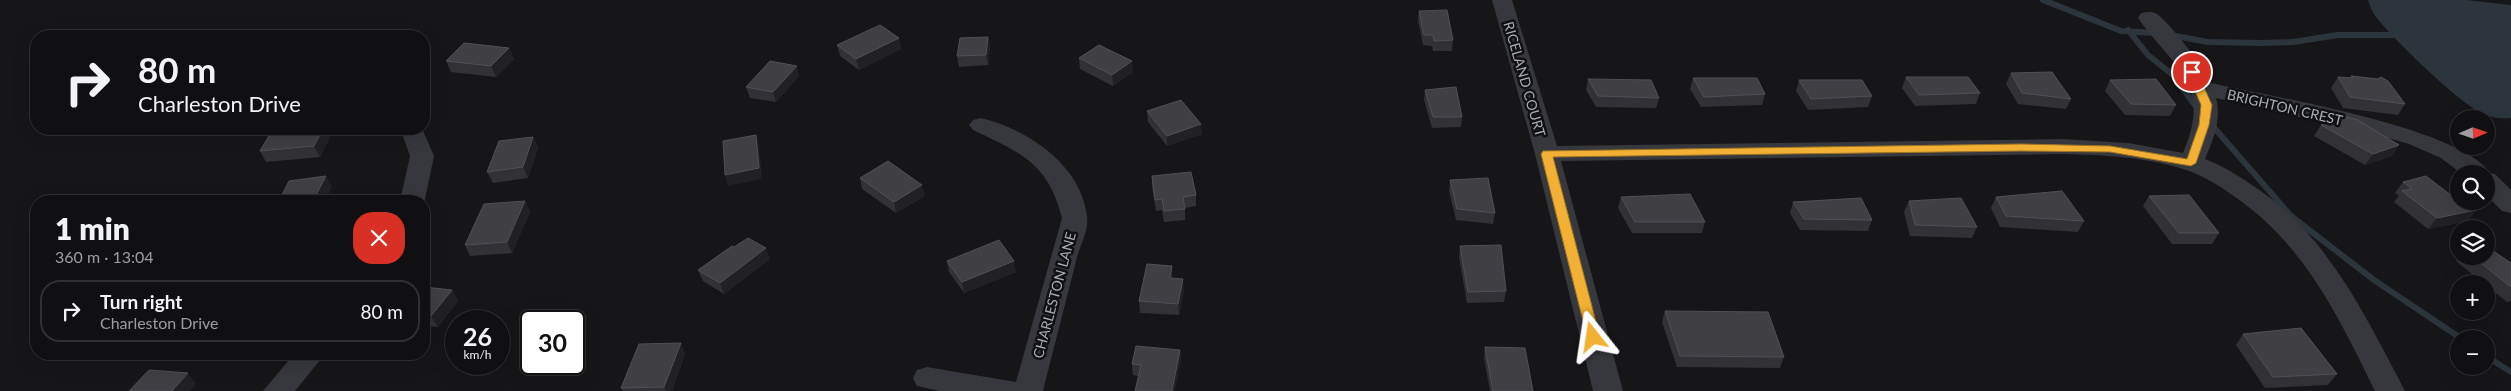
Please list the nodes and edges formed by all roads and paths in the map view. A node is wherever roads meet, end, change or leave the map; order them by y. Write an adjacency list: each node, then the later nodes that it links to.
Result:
1 (1502, 0): 6 (street, RICELAND COURT)
2 (2149, 18): 3 (street)
3 (2201, 88): 7 (street); 8 (street, BRIGHTON CREST)
4 (981, 125): 16 (street, CHARLESTON LANE)
5 (415, 136): 10 (street)
6 (1547, 154): 7 (street); 17 (street, RICELAND COURT)
7 (2191, 163): 18 (street)
8 (2466, 165)
9 (2495, 189): 11 (street)
10 (414, 195)
11 (2511, 205)
12 (306, 360): 14 (street)
13 (927, 378): 15 (street)
14 (278, 391)
15 (1010, 391)
16 (1028, 391)
17 (1608, 391)
18 (2390, 391)

